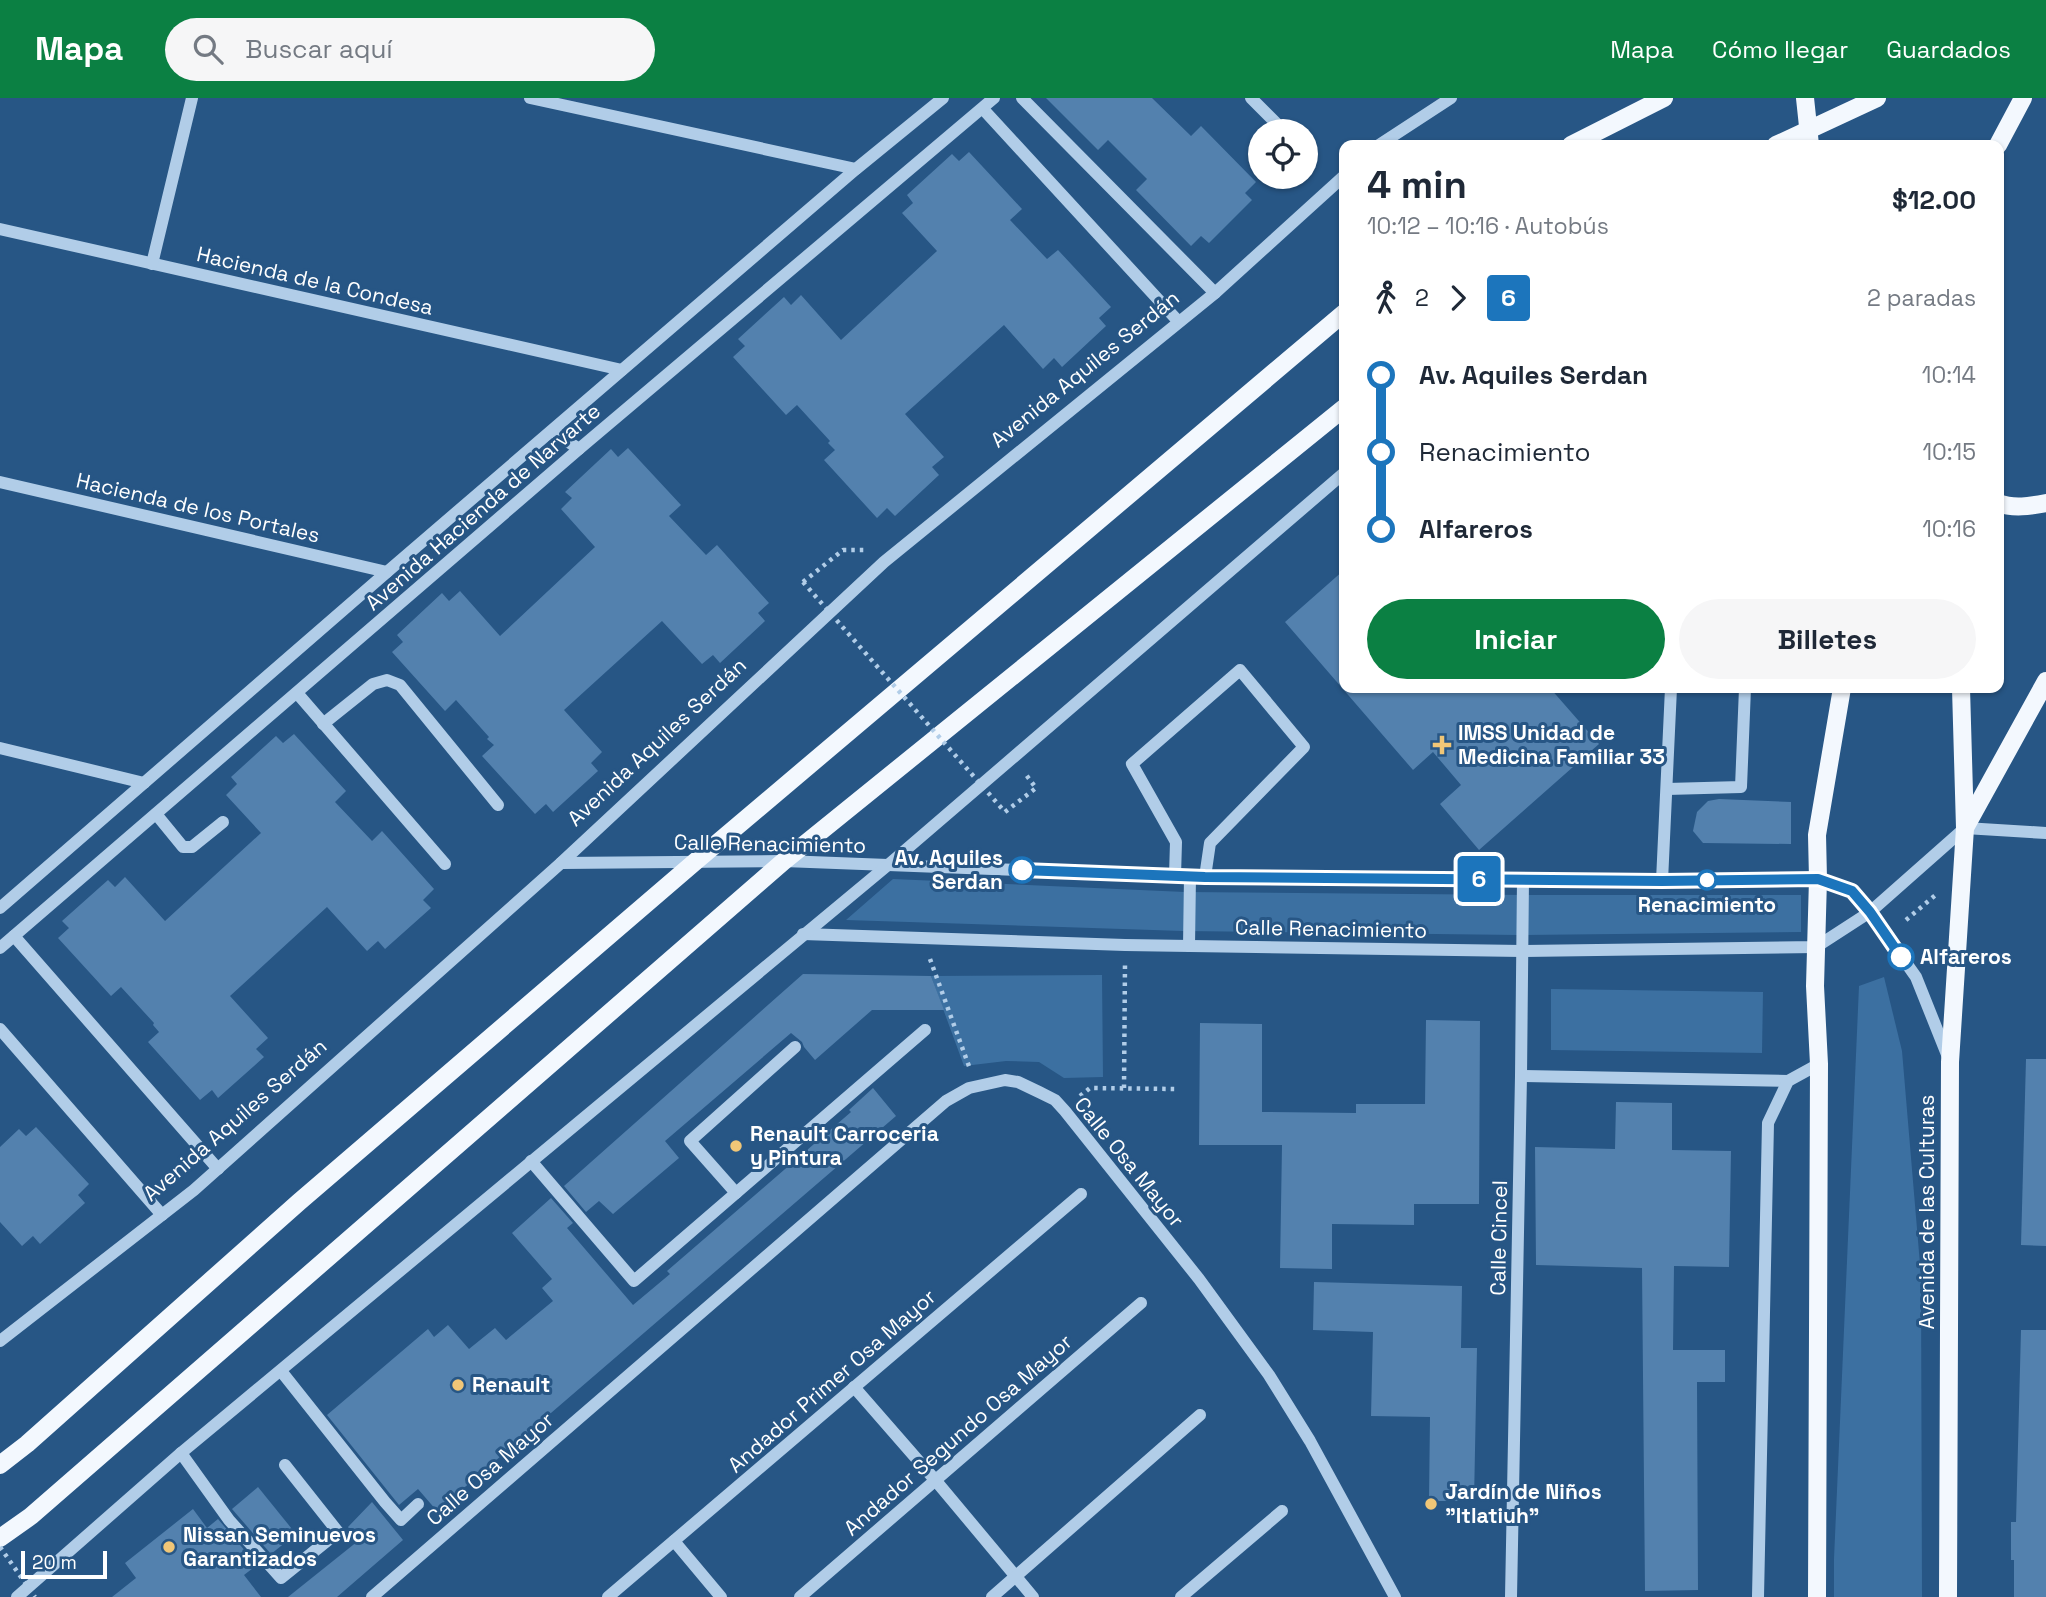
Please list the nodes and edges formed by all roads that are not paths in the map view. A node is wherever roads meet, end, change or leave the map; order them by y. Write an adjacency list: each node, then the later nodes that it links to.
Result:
1 (192, 98): 22 (street)
2 (530, 98): 19 (street)
3 (943, 98): 19 (street, Avenida Hacienda de Narvarte)
4 (994, 98): 12 (street, Avenida Hacienda de Narvarte)
5 (1023, 98): 23 (street)
6 (1251, 98): 13 (street)
7 (1451, 98): 14 (street)
8 (1664, 98): 15 (main road)
9 (1805, 98): 17 (main road)
10 (1877, 98): 16 (main road, bridge)
11 (2023, 98): 18 (main road)
12 (983, 109): 25 (street); 29 (street, Avenida Hacienda de Narvarte)
13 (1272, 119)
14 (1387, 140)
15 (1581, 140)
16 (1787, 140)
17 (1809, 140)
18 (2001, 140)
19 (856, 169): 26 (street, Avenida Hacienda de Narvarte)
20 (1339, 181): 23 (street, Avenida Aquiles Serdán)
21 (0, 229): 22 (street, Hacienda de la Condesa)
22 (152, 264): 26 (street, Hacienda de la Condesa)
23 (1215, 293): 25 (street, Avenida Aquiles Serdán)
24 (1339, 317): 50 (main road)
25 (1178, 321): 52 (street, Avenida Aquiles Serdán)
26 (622, 370): 28 (street, Avenida Hacienda de Narvarte)
27 (1339, 412): 51 (main road)
28 (552, 431): 29 (street); 34 (street, Avenida Hacienda de Narvarte)
29 (579, 449): 36 (street, Avenida Hacienda de Narvarte)
30 (1339, 476): 54 (street)
31 (0, 482): 34 (street, Hacienda de los Portales)
32 (2046, 503): 33 (main road)
33 (2004, 505)
34 (387, 572): 43 (street, Avenida Hacienda de Narvarte)
35 (2046, 681): 48 (main road, Avenida de las Culturas)
36 (297, 693): 41 (street); 46 (street, Avenida Hacienda de Narvarte)
37 (1671, 693): 44 (street)
38 (1745, 693): 44 (street)
39 (1841, 693): 58 (main road)
40 (1961, 693): 48 (main road)
41 (323, 724): 45 (street); 53 (street)
42 (0, 748): 43 (street)
43 (144, 783): 61 (street, Avenida Hacienda de Narvarte)
44 (1667, 789): 60 (street)
45 (498, 805)
46 (156, 814): 47 (street); 64 (street, Avenida Hacienda de Narvarte)
47 (223, 821)
48 (1965, 828): 49 (street); 62 (street, Avenida de las Culturas); 72 (main road, Avenida de las Culturas)
49 (2046, 833)
50 (696, 861): 51 (street, Calle Renacimiento); 52 (street, Calle Renacimiento); 87 (main road)
51 (784, 861): 54 (street, Calle Renacimiento); 92 (main road)
52 (561, 863): 77 (street, Avenida Aquiles Serdán)
53 (445, 864)
54 (888, 865): 55 (street, Calle Renacimiento); 63 (street)
55 (1175, 876): 56 (street, Calle Renacimiento); 57 (street)
56 (1191, 876): 57 (street, Calle Renacimiento); 65 (street)
57 (1205, 877): 59 (street, Calle Renacimiento)
58 (1818, 879): 60 (street, Calle Renacimiento); 62 (street); 66 (main road)
59 (1523, 880): 60 (street, Calle Renacimiento); 68 (street, Calle Cincel)
60 (1662, 881)
61 (0, 908)
62 (1870, 912): 66 (street, Avenida de las Culturas); 72 (street)
63 (803, 934): 65 (street, Calle Renacimiento); 76 (street)
64 (14, 936): 67 (street, Avenida Hacienda de Narvarte); 77 (street)
65 (1189, 946): 68 (street, Calle Renacimiento)
66 (1816, 947): 68 (street, Calle Renacimiento); 73 (main road)
67 (0, 948)
68 (1522, 951): 74 (street, Calle Cincel)
69 (0, 1029): 80 (street)
70 (925, 1030): 78 (street)
71 (795, 1047): 78 (street)
72 (1950, 1062): 107 (main road, Avenida de las Culturas)
73 (1819, 1064): 75 (street); 106 (main road)
74 (1521, 1076): 75 (street); 104 (street, Calle Cincel)
75 (1788, 1081): 105 (street)
76 (531, 1161): 78 (street); 83 (street)
77 (218, 1169): 80 (street, Avenida Aquiles Serdán)
78 (736, 1193)
79 (1081, 1194): 84 (street, Andador Primer Osa Mayor)
80 (162, 1215): 82 (street, Avenida Aquiles Serdán)
81 (1141, 1303): 89 (street, Andador Segundo Osa Mayor)
82 (0, 1341)
83 (281, 1371): 86 (street); 90 (street)
84 (854, 1387): 89 (street); 93 (street, Andador Primer Osa Mayor)
85 (1200, 1415): 94 (street)
86 (181, 1453): 88 (street); 95 (street)
87 (0, 1465)
88 (285, 1465)
89 (936, 1481): 94 (street); 99 (street, Andador Segundo Osa Mayor)
90 (418, 1504)
91 (1282, 1511): 102 (street)
92 (0, 1538)
93 (674, 1541): 97 (street, Andador Primer Osa Mayor); 98 (street)
94 (1016, 1577): 100 (street); 101 (street)
95 (17, 1597)
96 (372, 1597): 103 (street, Calle Osa Mayor)
97 (608, 1597)
98 (721, 1597)
99 (800, 1597)
100 (992, 1597)
101 (1033, 1597)
102 (1181, 1597)
103 (1395, 1597)
104 (1511, 1597)
105 (1758, 1597)
106 (1817, 1597)
107 (1948, 1597)

